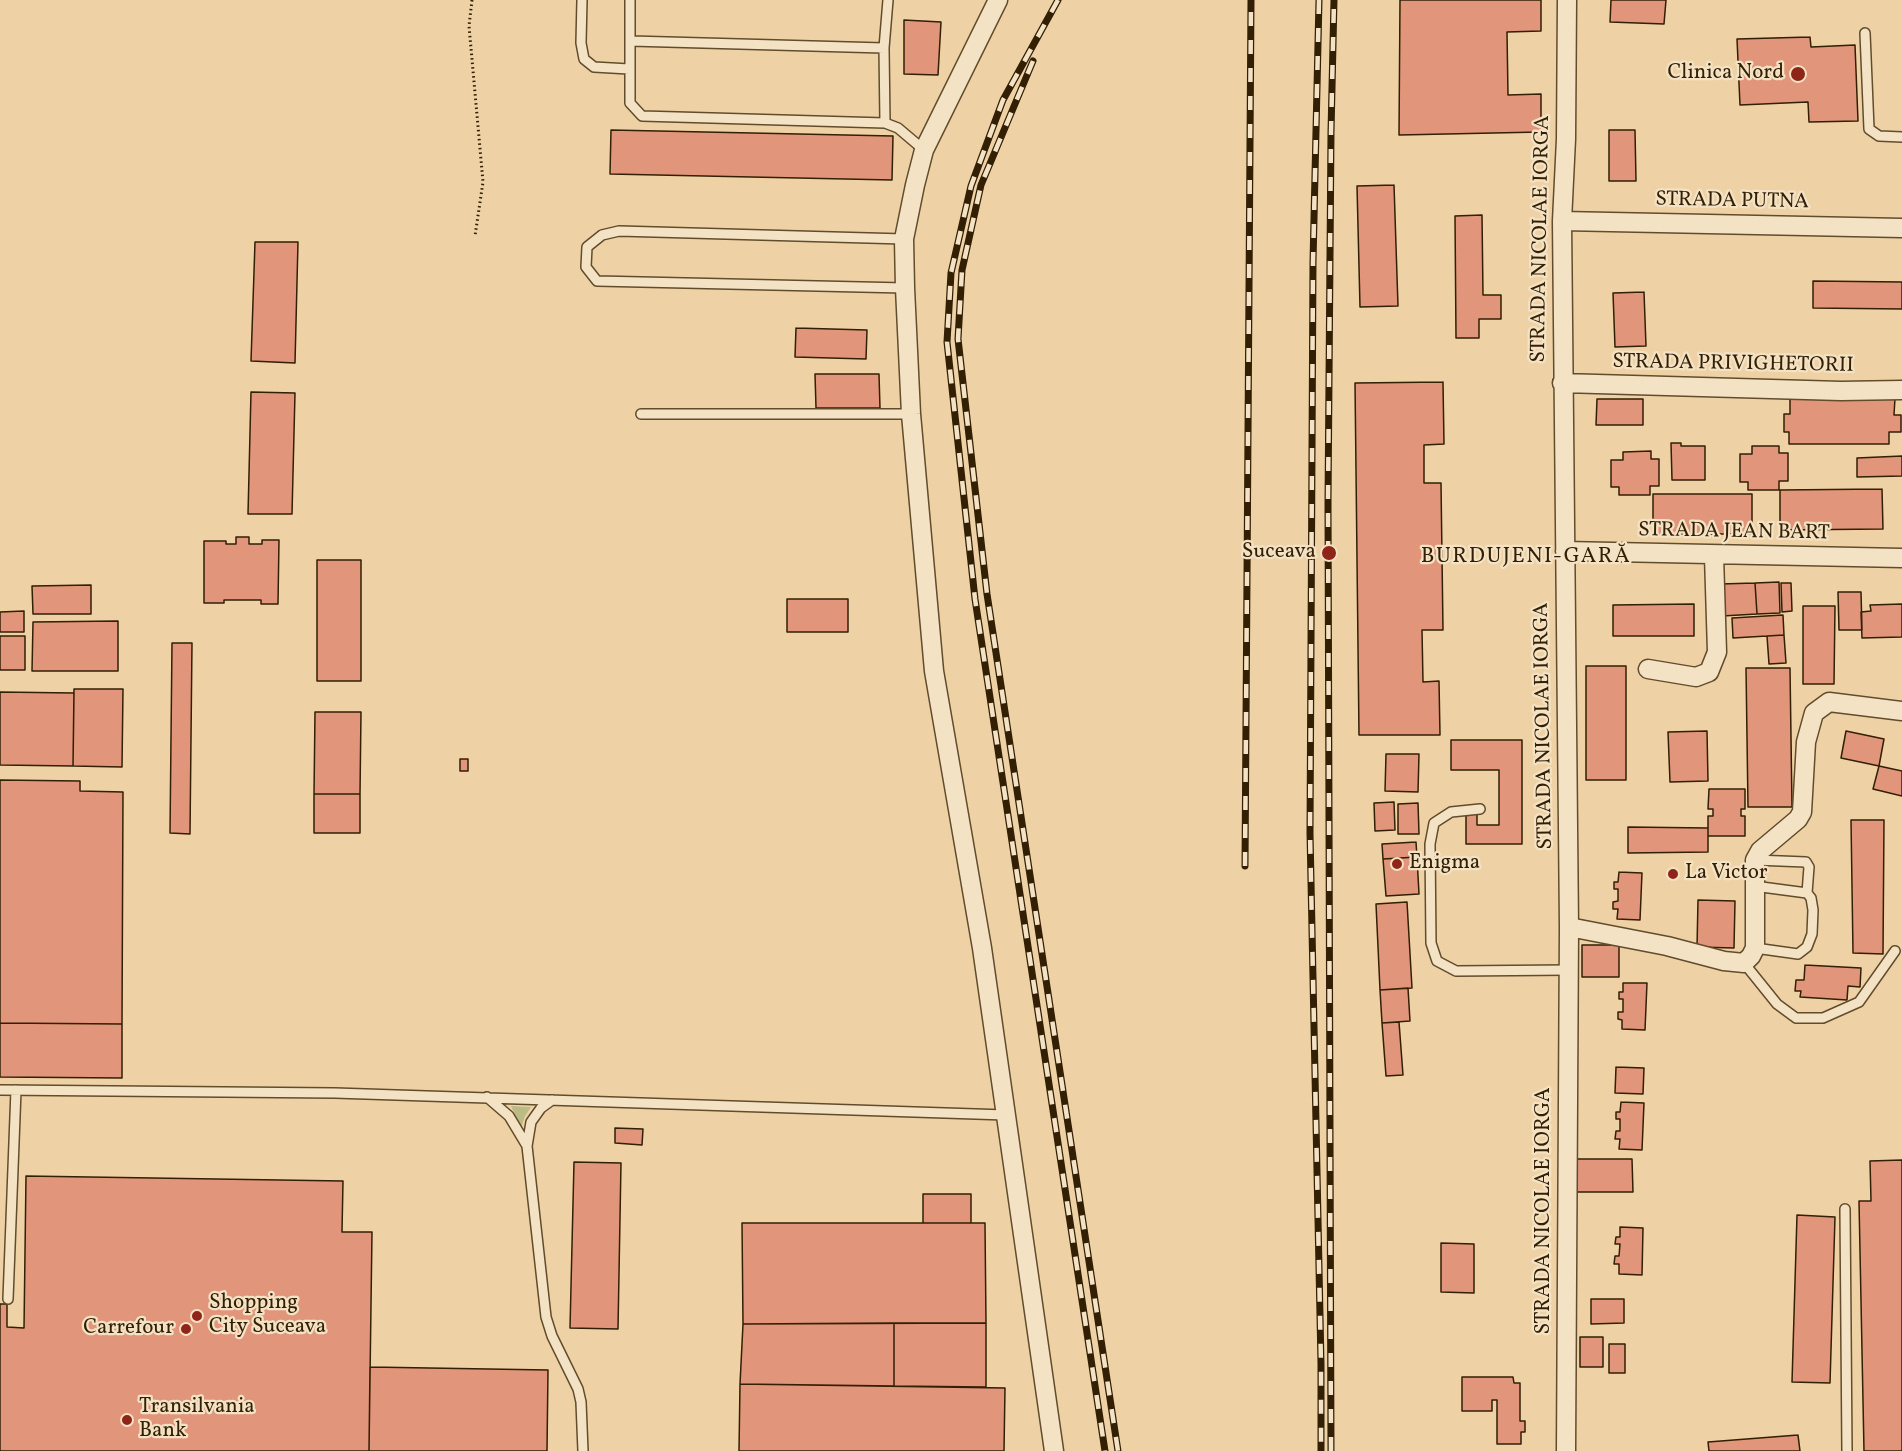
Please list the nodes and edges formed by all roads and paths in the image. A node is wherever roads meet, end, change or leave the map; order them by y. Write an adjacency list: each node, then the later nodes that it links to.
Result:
1 (472, 0): 16 (path)
2 (582, 0): 10 (lane)
3 (630, 0): 8 (lane)
4 (888, 0): 9 (lane)
5 (998, 0): 13 (street)
6 (1567, 0): 14 (street, STRADA NICOLAE IORGA)
7 (1865, 33): 12 (lane)
8 (631, 40): 9 (lane); 10 (lane)
9 (884, 48): 11 (lane)
10 (629, 69): 11 (lane)
11 (885, 123): 13 (lane)
12 (1902, 137)
13 (924, 150): 17 (street)
14 (1562, 221): 15 (street, STRADA PUTNA); 19 (street, STRADA NICOLAE IORGA)
15 (1902, 228)
16 (476, 236)
17 (904, 239): 18 (street); 18 (lane)
18 (905, 288): 22 (street)
19 (1562, 383): 20 (street, STRADA PRIVIGHETORII); 23 (street, STRADA NICOLAE IORGA)
20 (1902, 390)
21 (641, 414): 22 (lane)
22 (911, 414): 41 (street)
23 (1565, 551): 24 (street, STRADA JEAN BART); 32 (street, STRADA NICOLAE IORGA)
24 (1714, 556): 25 (street, STRADA JEAN BART); 26 (street)
25 (1902, 558)
26 (1648, 669)
27 (1902, 711): 29 (street)
28 (1480, 809): 36 (lane)
29 (1755, 860): 30 (street); 31 (lane)
30 (1754, 886): 31 (lane); 33 (street)
31 (1807, 893): 33 (lane)
32 (1569, 927): 35 (street); 36 (street, STRADA NICOLAE IORGA)
33 (1755, 948): 35 (street)
34 (1895, 951): 35 (lane)
35 (1744, 963)
36 (1569, 970): 47 (street, STRADA NICOLAE IORGA)
37 (0, 1090): 38 (lane)
38 (16, 1090): 39 (lane); 44 (lane)
39 (487, 1097): 40 (lane); 42 (lane)
40 (553, 1099): 41 (lane); 42 (lane)
41 (1006, 1115): 46 (street)
42 (527, 1146): 45 (lane)
43 (1845, 1209): 48 (lane)
44 (8, 1299)
45 (583, 1451)
46 (1054, 1451)
47 (1566, 1451)
48 (1847, 1451)

